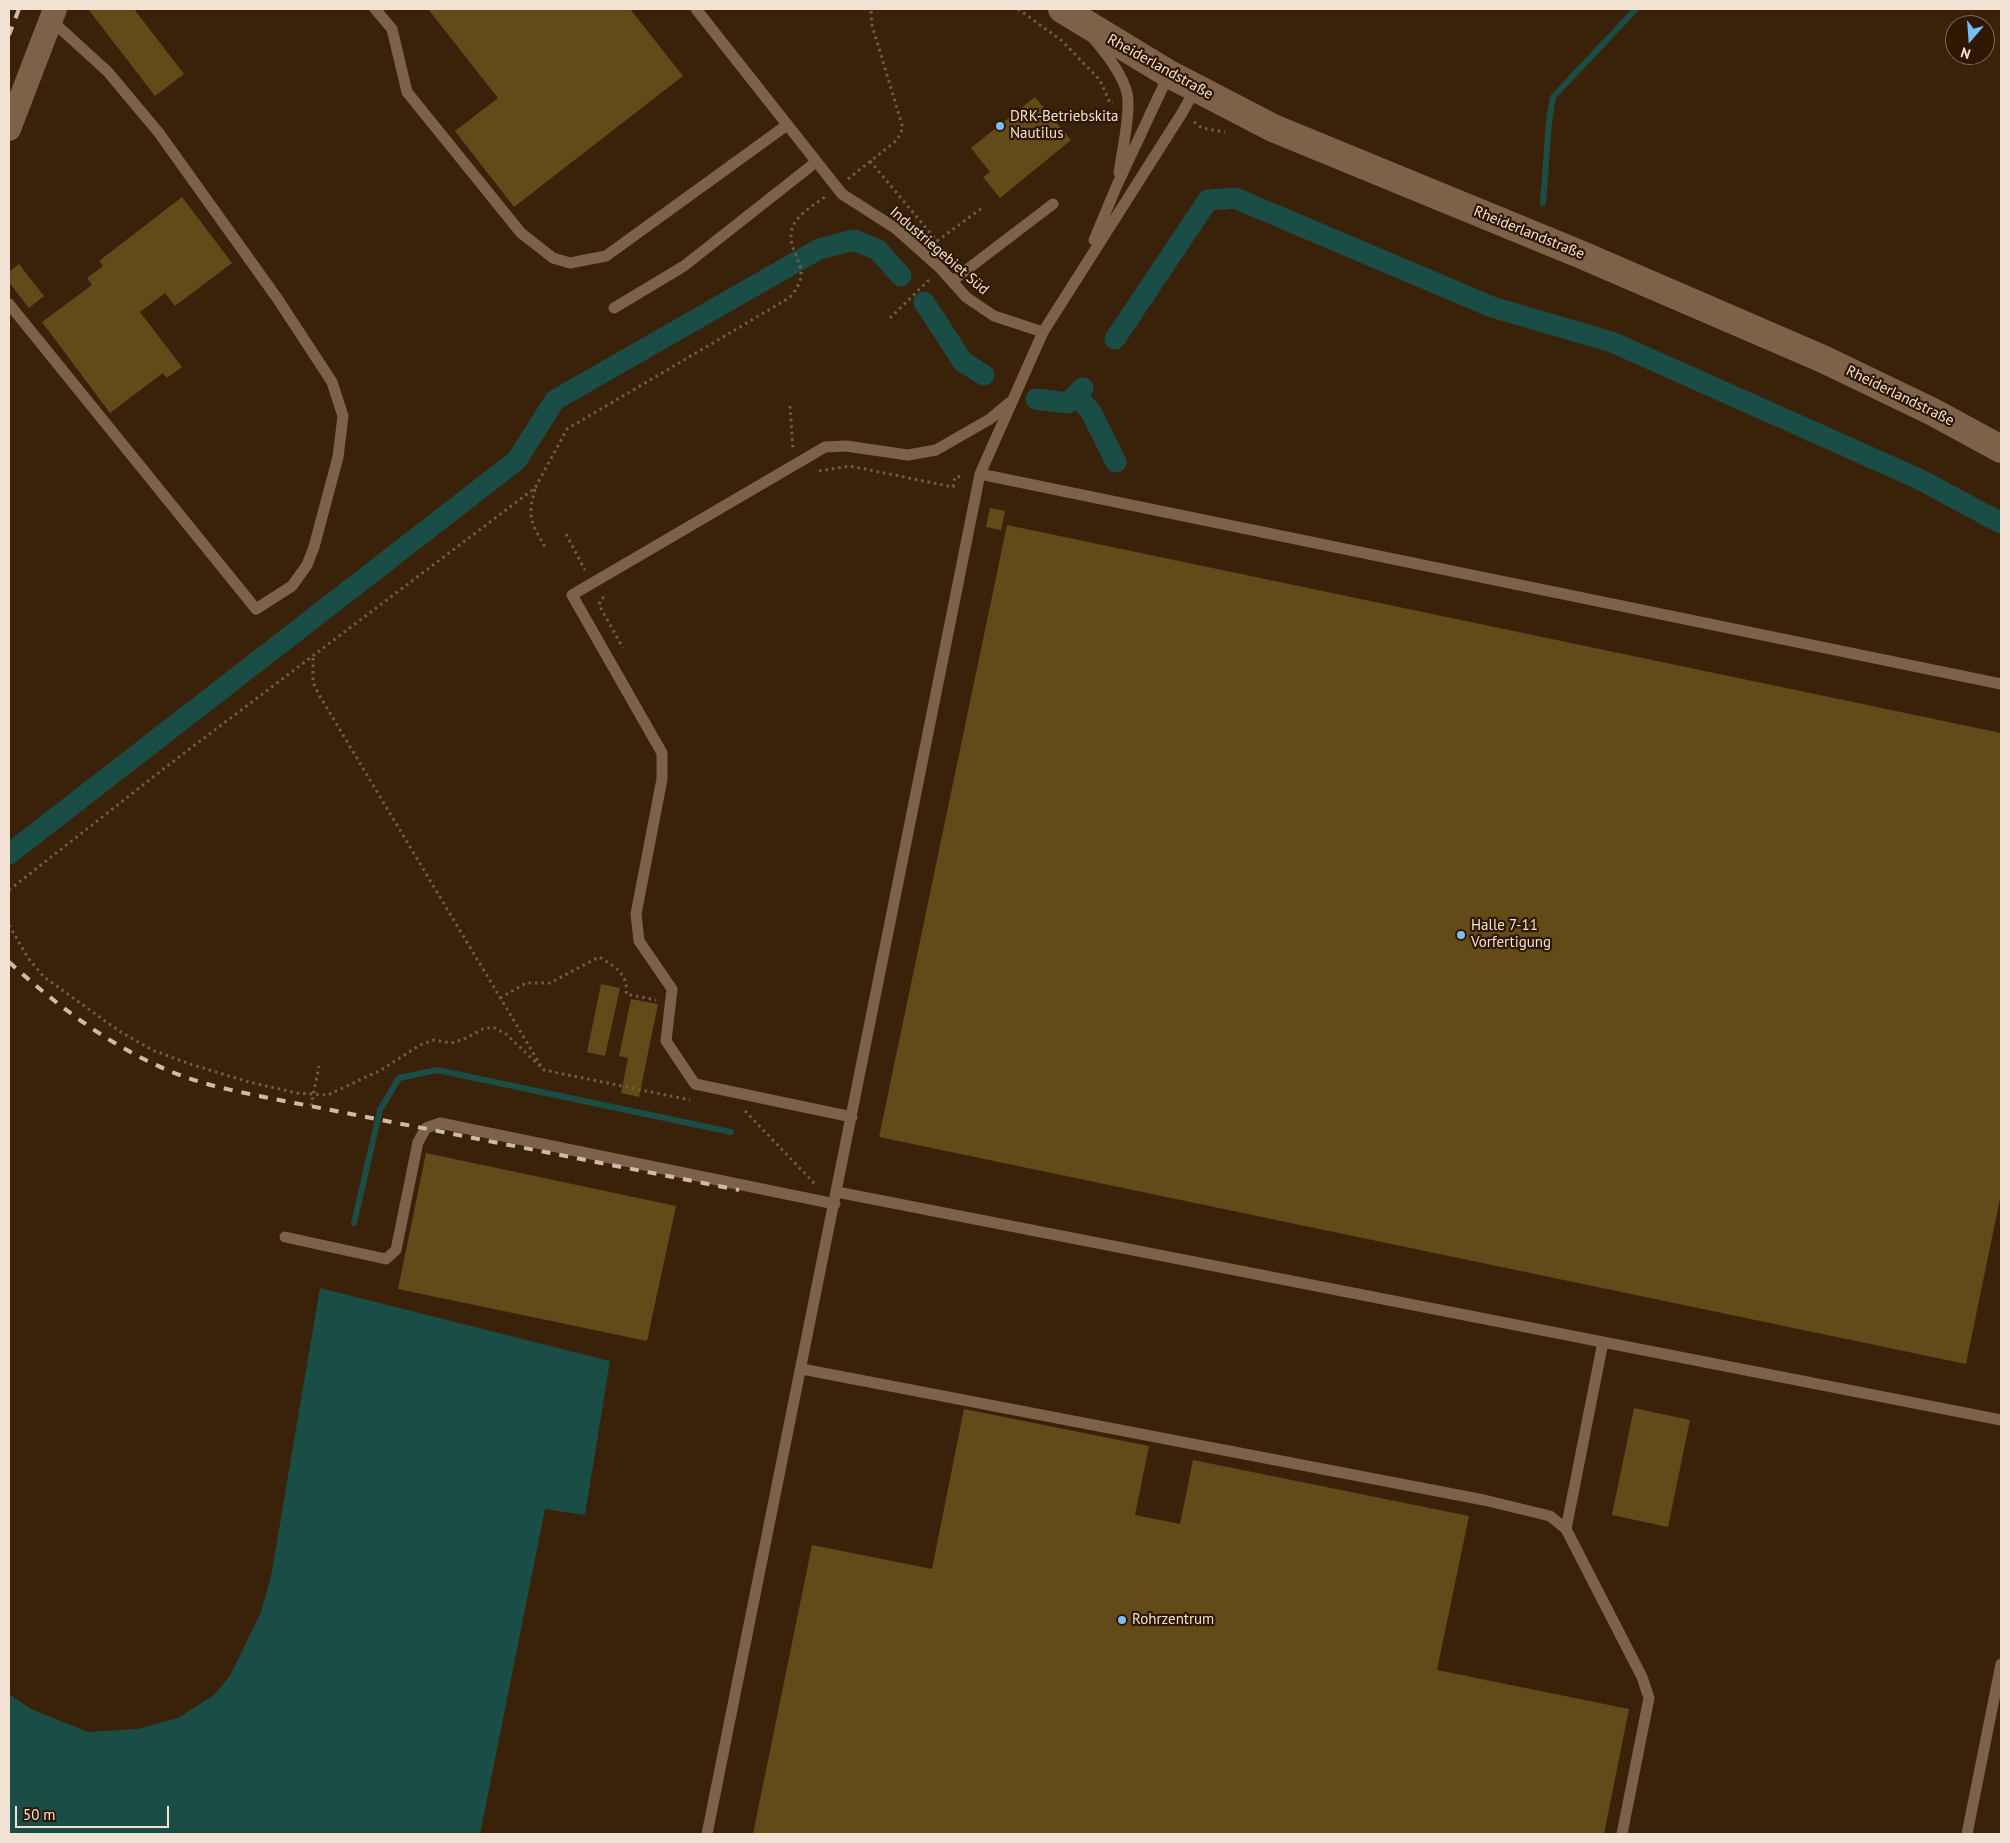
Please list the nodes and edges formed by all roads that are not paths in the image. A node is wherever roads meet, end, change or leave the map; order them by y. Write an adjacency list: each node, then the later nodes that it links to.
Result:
1 (376, 9): 7 (lane)
2 (696, 9): 7 (lane, Industriegebiet Süd)
3 (53, 14): 8 (street); 14 (lane)
4 (1070, 15): 5 (main road, Rheiderlandstraße); 10 (lane)
5 (1169, 74): 6 (main road, Rheiderlandstraße); 10 (lane)
6 (1196, 88): 12 (lane); 18 (main road, Rheiderlandstraße)
7 (787, 125): 9 (lane, Industriegebiet Süd)
8 (9, 129)
9 (816, 162): 13 (lane, Industriegebiet Süd); 15 (lane)
10 (1117, 185): 12 (lane)
11 (1053, 204): 13 (lane)
12 (1082, 270): 16 (lane)
13 (952, 281): 16 (lane, Industriegebiet Süd)
14 (9, 304)
15 (614, 308)
16 (1042, 332): 17 (lane)
17 (1012, 400): 19 (lane); 21 (lane)
18 (2001, 449)
19 (980, 474): 20 (lane); 21 (lane)
20 (2001, 684)
21 (852, 1117): 22 (lane)
22 (837, 1192): 23 (lane); 25 (lane)
23 (835, 1204): 24 (lane); 26 (lane)
24 (285, 1238)
25 (1603, 1342): 27 (lane); 28 (lane)
26 (802, 1369): 28 (lane); 30 (lane)
27 (2001, 1420)
28 (1566, 1528): 31 (lane)
29 (2001, 1664): 32 (lane)
30 (707, 1834)
31 (1622, 1834)
32 (1967, 1834)

